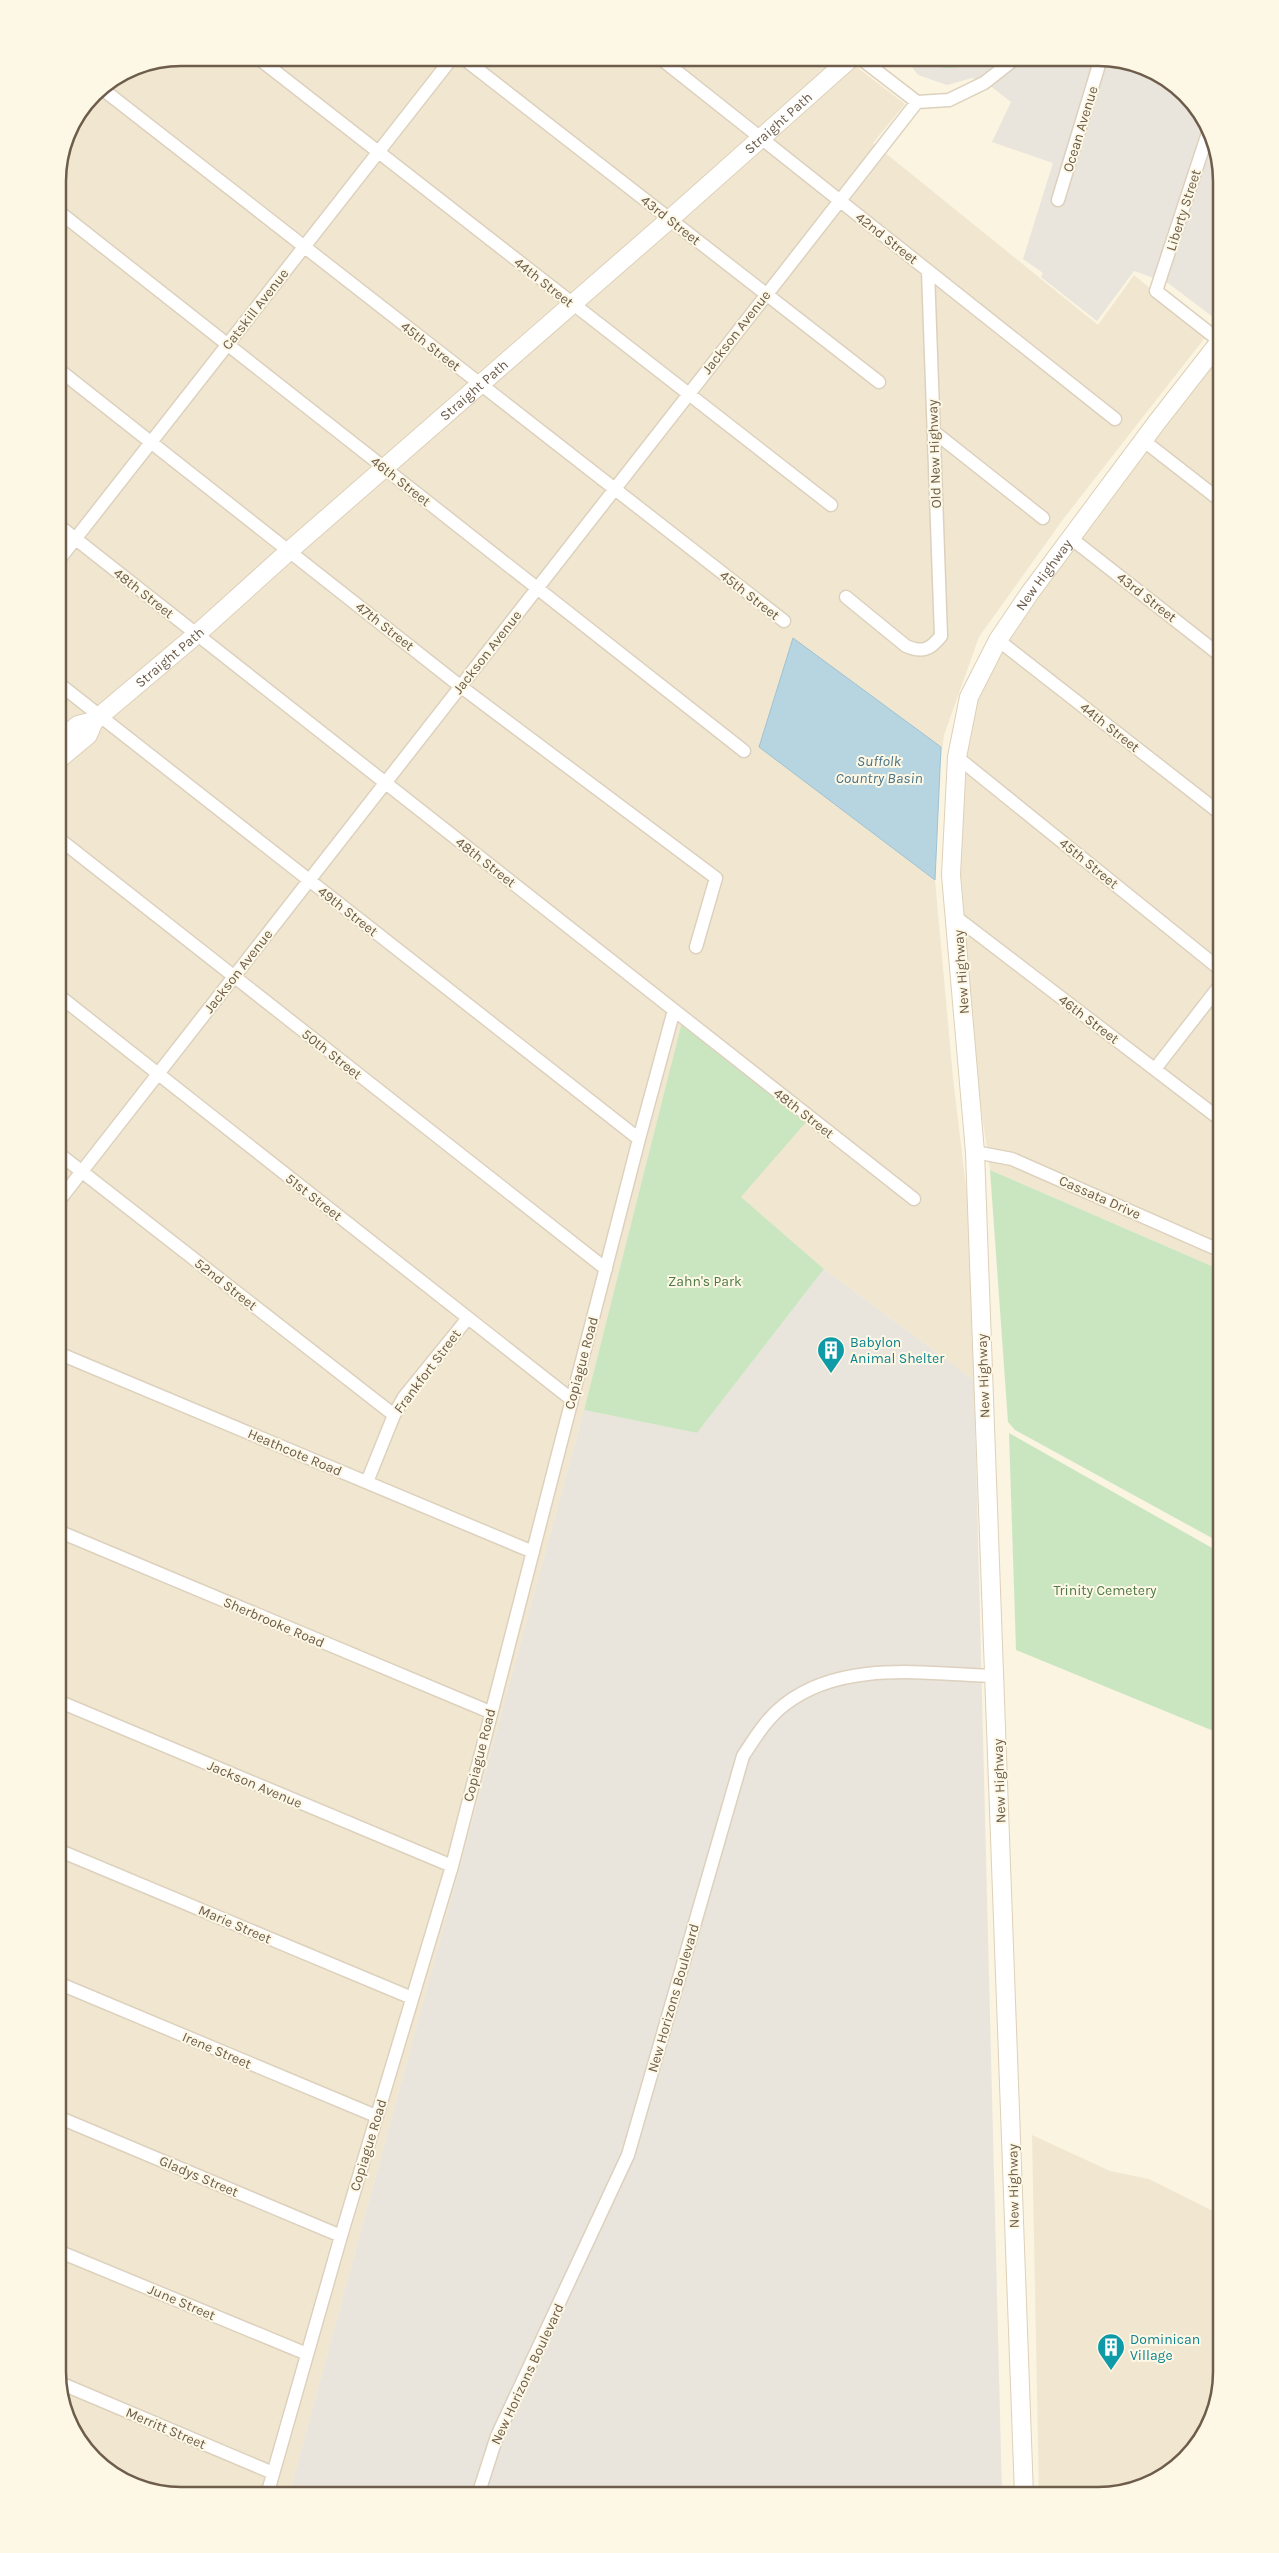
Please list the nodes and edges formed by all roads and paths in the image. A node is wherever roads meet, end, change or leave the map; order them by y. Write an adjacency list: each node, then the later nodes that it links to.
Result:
1 (268, 66): 13 (street, 44th Street)
2 (446, 66): 13 (street, Catskill Avenue)
3 (474, 66): 17 (street, 43rd Street)
4 (670, 66): 11 (street, 42nd Street)
5 (843, 66): 11 (main road, Straight Path)
6 (870, 66): 10 (street)
7 (1006, 66): 10 (street)
8 (1099, 66): 15 (street, Ocean Avenue)
9 (108, 93): 18 (street, 45th Street)
10 (917, 102): 14 (street, Jackson Avenue)
11 (761, 138): 14 (street, 42nd Street); 17 (main road, Straight Path)
12 (1206, 141): 22 (street, Liberty Street)
13 (378, 152): 18 (street, Catskill Avenue); 21 (street, 44th Street)
14 (839, 200): 19 (street, 42nd Street); 20 (street, Jackson Avenue)
15 (1058, 200)
16 (66, 217): 23 (street, 46th Street)
17 (670, 219): 20 (street, 43rd Street); 21 (main road, Straight Path)
18 (304, 247): 23 (street, Catskill Avenue); 27 (street, 45th Street)
19 (928, 271): 29 (street, 42nd Street); 30 (street, Old New Highway)
20 (766, 294): 26 (street, 43rd Street); 28 (street, Jackson Avenue)
21 (571, 304): 27 (main road, Straight Path); 28 (street, 44th Street)
22 (1213, 335)
23 (227, 345): 32 (street, Catskill Avenue); 33 (street, 46th Street)
24 (1213, 351): 31 (main road, New Highway)
25 (66, 375): 32 (street, 47th Street)
26 (878, 382)
27 (479, 383): 33 (main road, Straight Path); 34 (street, 45th Street)
28 (688, 394): 34 (street, Jackson Avenue); 36 (street, 44th Street)
29 (1115, 419)
30 (933, 431): 37 (street); 44 (street, Old New Highway)
31 (1144, 441): 35 (street); 40 (main road, New Highway)
32 (151, 442): 39 (street, Catskill Avenue); 42 (street, 47th Street)
33 (384, 468): 42 (main road, Straight Path); 43 (street, 46th Street)
34 (614, 489): 43 (street, Jackson Avenue); 45 (street, 45th Street)
35 (1213, 494)
36 (831, 505)
37 (1043, 518)
38 (66, 532): 39 (street, 48th Street)
39 (75, 539): 41 (street, Catskill Avenue); 46 (street, 48th Street)
40 (1072, 539): 47 (main road, New Highway); 48 (street, 43rd Street)
41 (66, 551)
42 (289, 551): 46 (main road, Straight Path); 49 (street, 47th Street)
43 (537, 588): 49 (street, Jackson Avenue); 53 (street, 46th Street)
44 (846, 597)
45 (784, 621)
46 (197, 634): 51 (main road, Straight Path); 56 (street, 48th Street)
47 (998, 640): 55 (main road, New Highway); 57 (street, 44th Street)
48 (1213, 649)
49 (460, 686): 56 (street, Jackson Avenue); 61 (street, 47th Street)
50 (66, 690): 51 (street, 49th Street)
51 (97, 719): 52 (main road, Straight Path); 54 (main road, Straight Path); 59 (street, 49th Street)
52 (66, 735)
53 (744, 751)
54 (66, 753)
55 (956, 757): 60 (main road, New Highway); 62 (street, 45th Street)
56 (385, 783): 59 (street, Jackson Avenue); 66 (street, 48th Street)
57 (1213, 807)
58 (66, 844): 63 (street, 50th Street)
59 (308, 881): 63 (street, Jackson Avenue); 70 (street, 49th Street)
60 (957, 918): 67 (street, 46th Street); 71 (main road, New Highway)
61 (696, 947)
62 (1213, 963)
63 (234, 976): 68 (street, Jackson Avenue); 77 (street, 50th Street)
64 (1213, 995): 67 (street)
65 (66, 1001): 68 (street, 51st Street)
66 (674, 1010): 70 (street, Copiague Road); 75 (street, 48th Street)
67 (1155, 1069): 69 (street, 46th Street)
68 (158, 1074): 73 (street, Jackson Avenue); 78 (street, 51st Street)
69 (1213, 1113)
70 (638, 1139): 77 (street, Copiague Road)
71 (975, 1152): 76 (street, Cassata Drive); 85 (main road, New Highway)
72 (66, 1160): 73 (street, 52nd Street)
73 (81, 1172): 74 (street, Jackson Avenue); 81 (street, 52nd Street)
74 (66, 1192)
75 (914, 1199)
76 (1213, 1247)
77 (606, 1269): 80 (street, Copiague Road)
78 (468, 1318): 80 (street, 51st Street); 81 (street, Frankfort Street)
79 (66, 1356): 82 (street, Heathcote Road)
80 (571, 1399): 84 (street, Copiague Road)
81 (394, 1415): 82 (street, Frankfort Street)
82 (367, 1482): 84 (street, Heathcote Road)
83 (66, 1534): 87 (street, Sherbrooke Road)
84 (533, 1552): 87 (street, Copiague Road)
85 (996, 1676): 100 (street, New Horizons Boulevard); 101 (main road, New Highway)
86 (66, 1704): 89 (street, Jackson Avenue)
87 (490, 1712): 89 (street, Copiague Road)
88 (66, 1853): 91 (street, Marie Street)
89 (452, 1866): 91 (street, Copiague Road)
90 (66, 1987): 92 (street, Irene Street)
91 (412, 1998): 92 (street, Copiague Road)
92 (376, 2116): 94 (street, Copiague Road)
93 (66, 2120): 94 (street, Gladys Street)
94 (341, 2236): 96 (street, Copiague Road)
95 (66, 2254): 96 (street, June Street)
96 (307, 2354): 98 (street, Copiague Road)
97 (67, 2386): 98 (street, Merritt Street)
98 (273, 2473): 99 (street, Copiague Road)
99 (269, 2487)
100 (481, 2487)
101 (1024, 2487)

